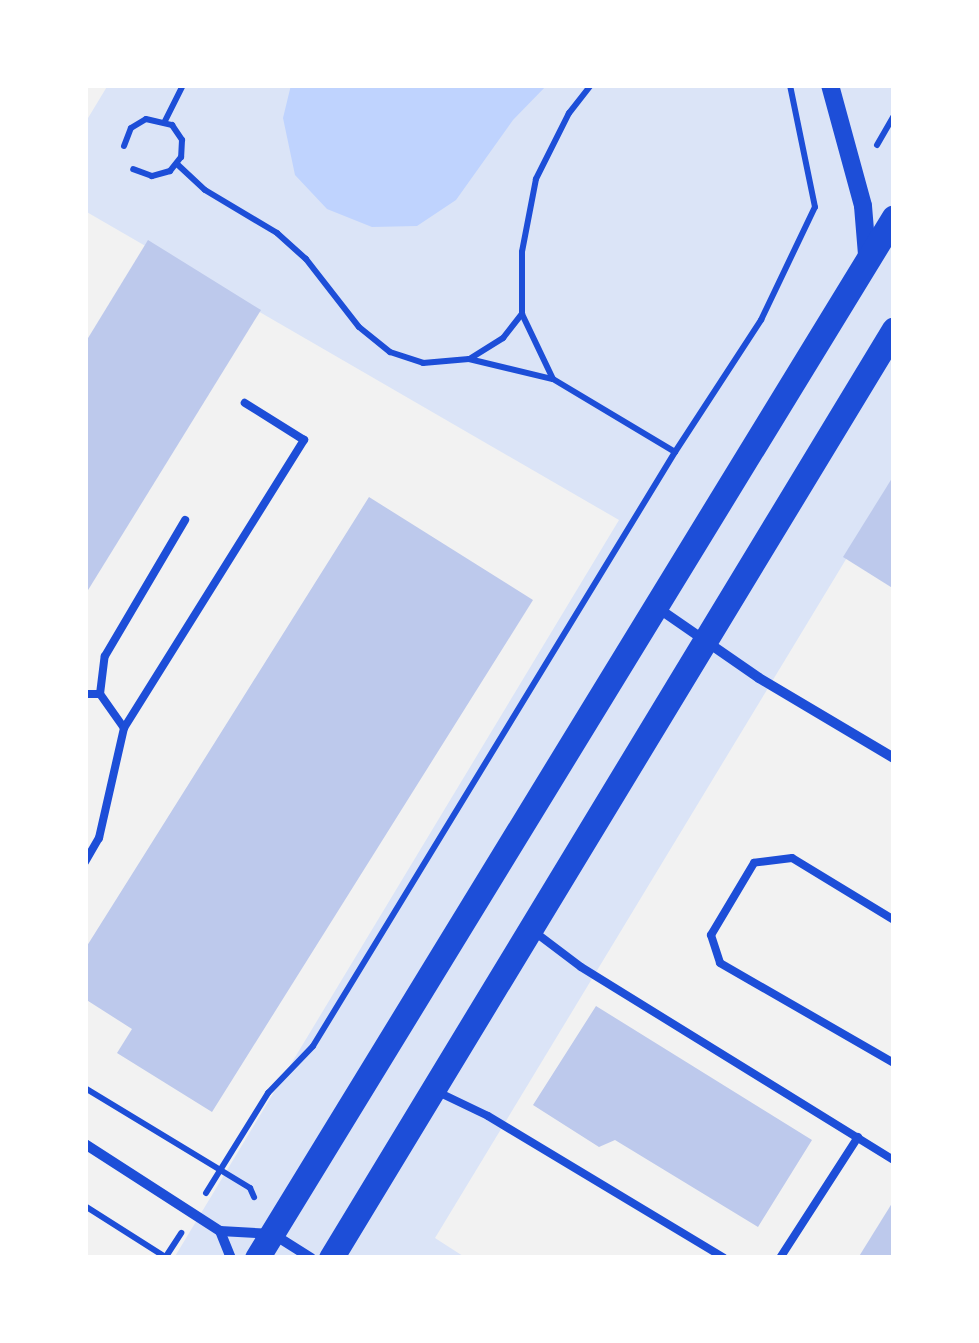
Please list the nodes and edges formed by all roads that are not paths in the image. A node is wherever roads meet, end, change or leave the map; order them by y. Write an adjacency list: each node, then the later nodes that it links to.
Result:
1 (830, 85): 3 (street)
2 (894, 217): 3 (main road)
3 (868, 255): 7 (main road)
4 (894, 329): 8 (main road)
5 (246, 404): 11 (lane)
6 (185, 520): 10 (lane)
7 (655, 606): 8 (street); 22 (main road)
8 (705, 638): 12 (street); 15 (main road)
9 (85, 694): 10 (lane)
10 (100, 694): 11 (lane)
11 (124, 728): 13 (lane)
12 (894, 758)
13 (85, 862)
14 (894, 920): 16 (lane)
15 (532, 930): 17 (main road); 18 (lane)
16 (894, 1064)
17 (434, 1090): 26 (main road); 27 (lane)
18 (858, 1137): 20 (lane); 28 (lane)
19 (85, 1144): 21 (street)
20 (894, 1160)
21 (220, 1231): 22 (street); 23 (street)
22 (273, 1234): 24 (main road); 25 (street)
23 (231, 1258)
24 (258, 1258)
25 (311, 1258)
26 (331, 1258)
27 (724, 1258)
28 (780, 1258)

